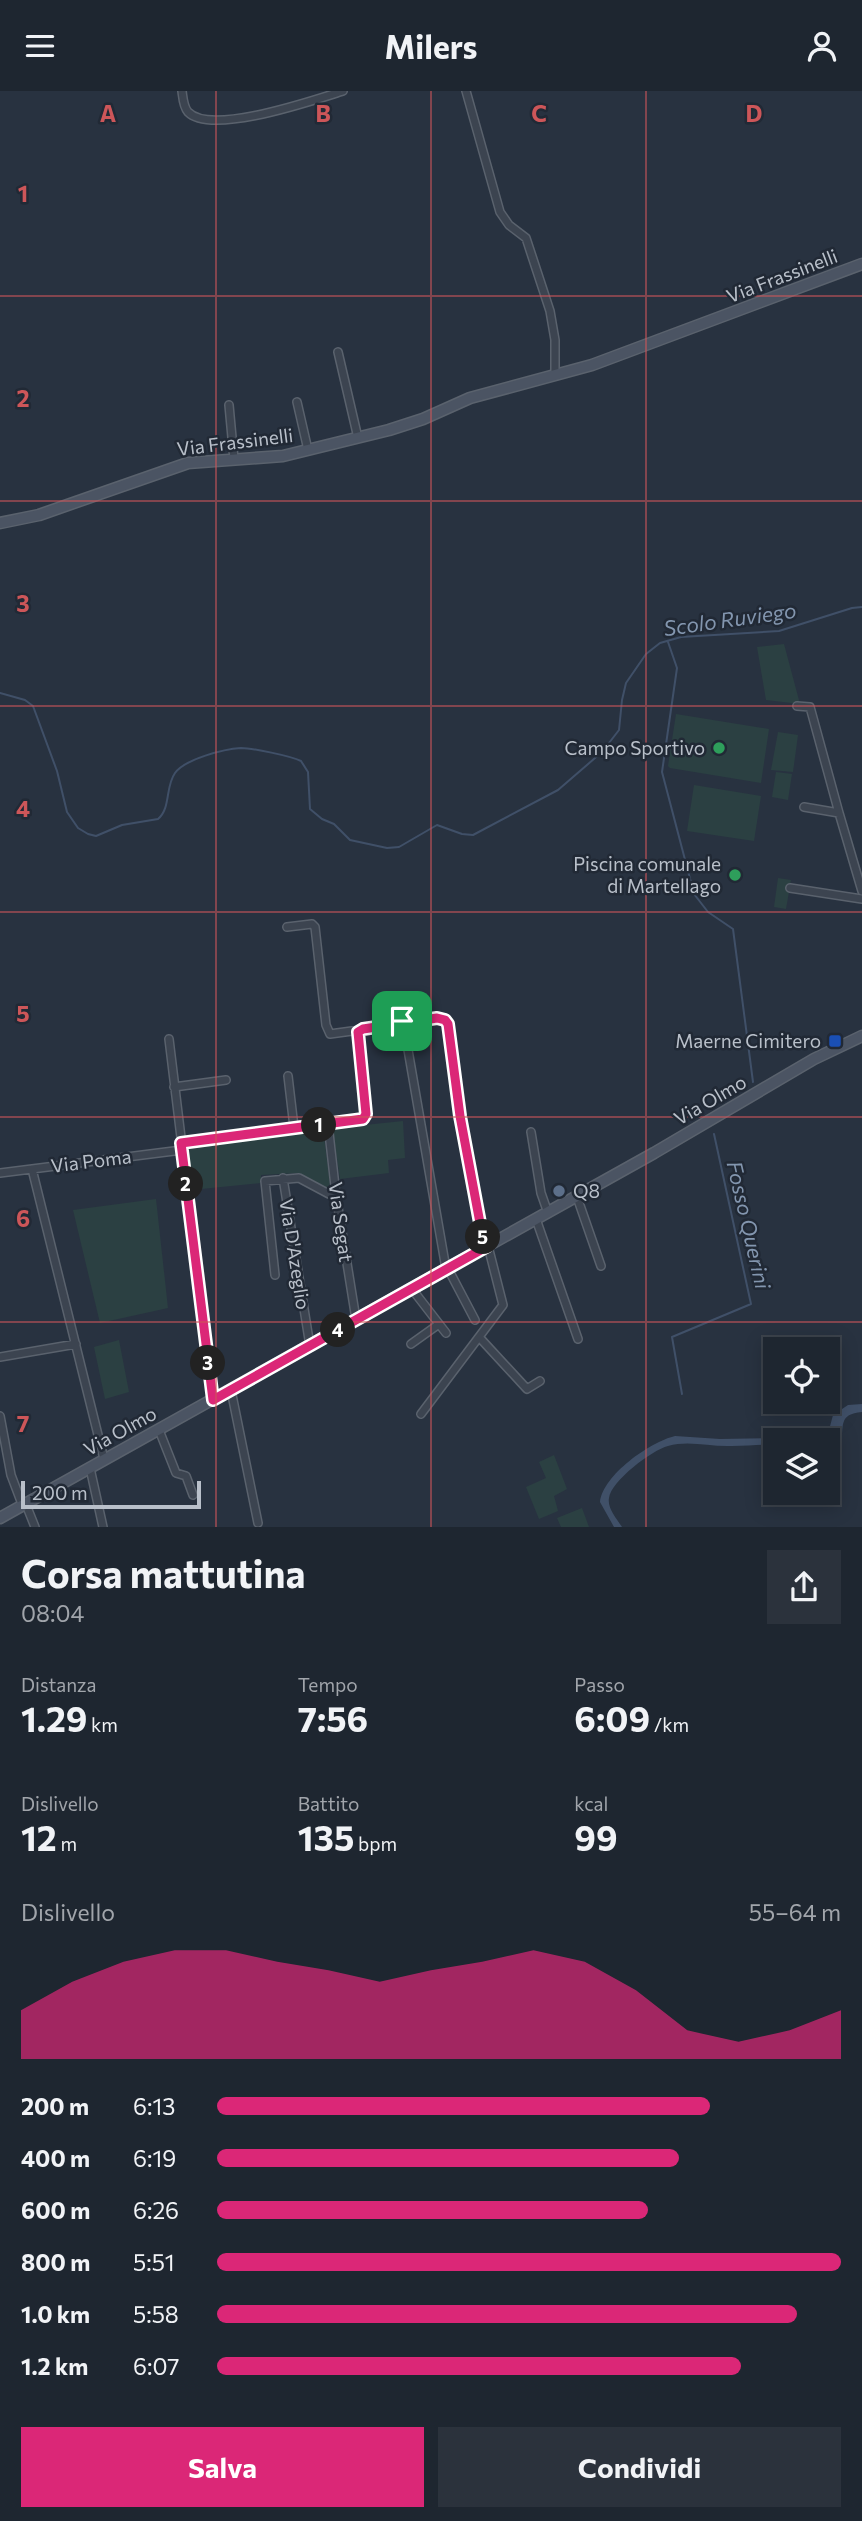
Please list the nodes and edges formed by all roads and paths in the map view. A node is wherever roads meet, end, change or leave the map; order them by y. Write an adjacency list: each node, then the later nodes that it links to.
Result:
1 (182, 91): 2 (street)
2 (343, 91)
3 (466, 91): 6 (street)
4 (862, 264): 6 (street, Via Frassinelli)
5 (338, 352): 9 (street)
6 (555, 375): 9 (street, Via Frassinelli)
7 (297, 402): 10 (street)
8 (229, 405): 11 (street)
9 (358, 438): 10 (street, Via Frassinelli)
10 (308, 450): 11 (street, Via Frassinelli)
11 (234, 459): 12 (street, Via Frassinelli)
12 (0, 523)
13 (797, 706): 15 (street)
14 (804, 807): 15 (street)
15 (839, 813): 17 (street)
16 (790, 888): 18 (street)
17 (862, 891)
18 (862, 899)
19 (287, 927): 21 (street)
20 (402, 1021): 21 (street); 38 (street); 40 (street)
21 (358, 1032): 27 (street, Via Poma)
22 (862, 1036): 35 (street, Via Olmo)
23 (169, 1039): 26 (street)
24 (288, 1076): 28 (street)
25 (226, 1080): 26 (street)
26 (174, 1087): 30 (street)
27 (328, 1124): 28 (street, Via Poma); 34 (street, Via Segat)
28 (294, 1127): 30 (street, Via Poma)
29 (531, 1132): 36 (street)
30 (182, 1147): 31 (street, Via Poma); 55 (street)
31 (32, 1169): 32 (street, Via Poma); 49 (street)
32 (0, 1173)
33 (283, 1178): 34 (street, Via D'Azeglio); 41 (street); 51 (street, Via D'Azeglio)
34 (337, 1195): 43 (street, Via Segat)
35 (577, 1197): 36 (street, Via Olmo); 39 (street)
36 (548, 1213): 37 (street, Via Olmo)
37 (536, 1219): 38 (street, Via Olmo); 48 (street)
38 (487, 1247): 40 (street, Via Olmo); 47 (street)
39 (601, 1266)
40 (447, 1269): 42 (street, Via Olmo); 44 (street)
41 (275, 1275)
42 (412, 1289): 43 (street, Via Olmo); 45 (street)
43 (358, 1319): 51 (street, Via Olmo)
44 (475, 1320)
45 (439, 1324): 46 (street); 50 (street)
46 (446, 1333)
47 (479, 1337): 53 (street); 56 (street)
48 (578, 1339)
49 (76, 1344): 52 (street); 59 (street)
50 (411, 1344)
51 (310, 1346): 54 (street, Via Olmo)
52 (0, 1357)
53 (540, 1381)
54 (231, 1390): 55 (street, Via Olmo); 64 (street)
55 (213, 1400): 58 (street, Via Olmo)
56 (421, 1414)
57 (0, 1416): 62 (street)
58 (159, 1430): 59 (street, Via Olmo); 61 (street)
59 (104, 1459): 60 (street, Via Olmo)
60 (90, 1468): 62 (street, Via Olmo); 66 (street)
61 (193, 1495)
62 (23, 1503): 63 (street, Via Olmo); 65 (street)
63 (0, 1518)
64 (258, 1523)
65 (34, 1527)
66 (103, 1527)

